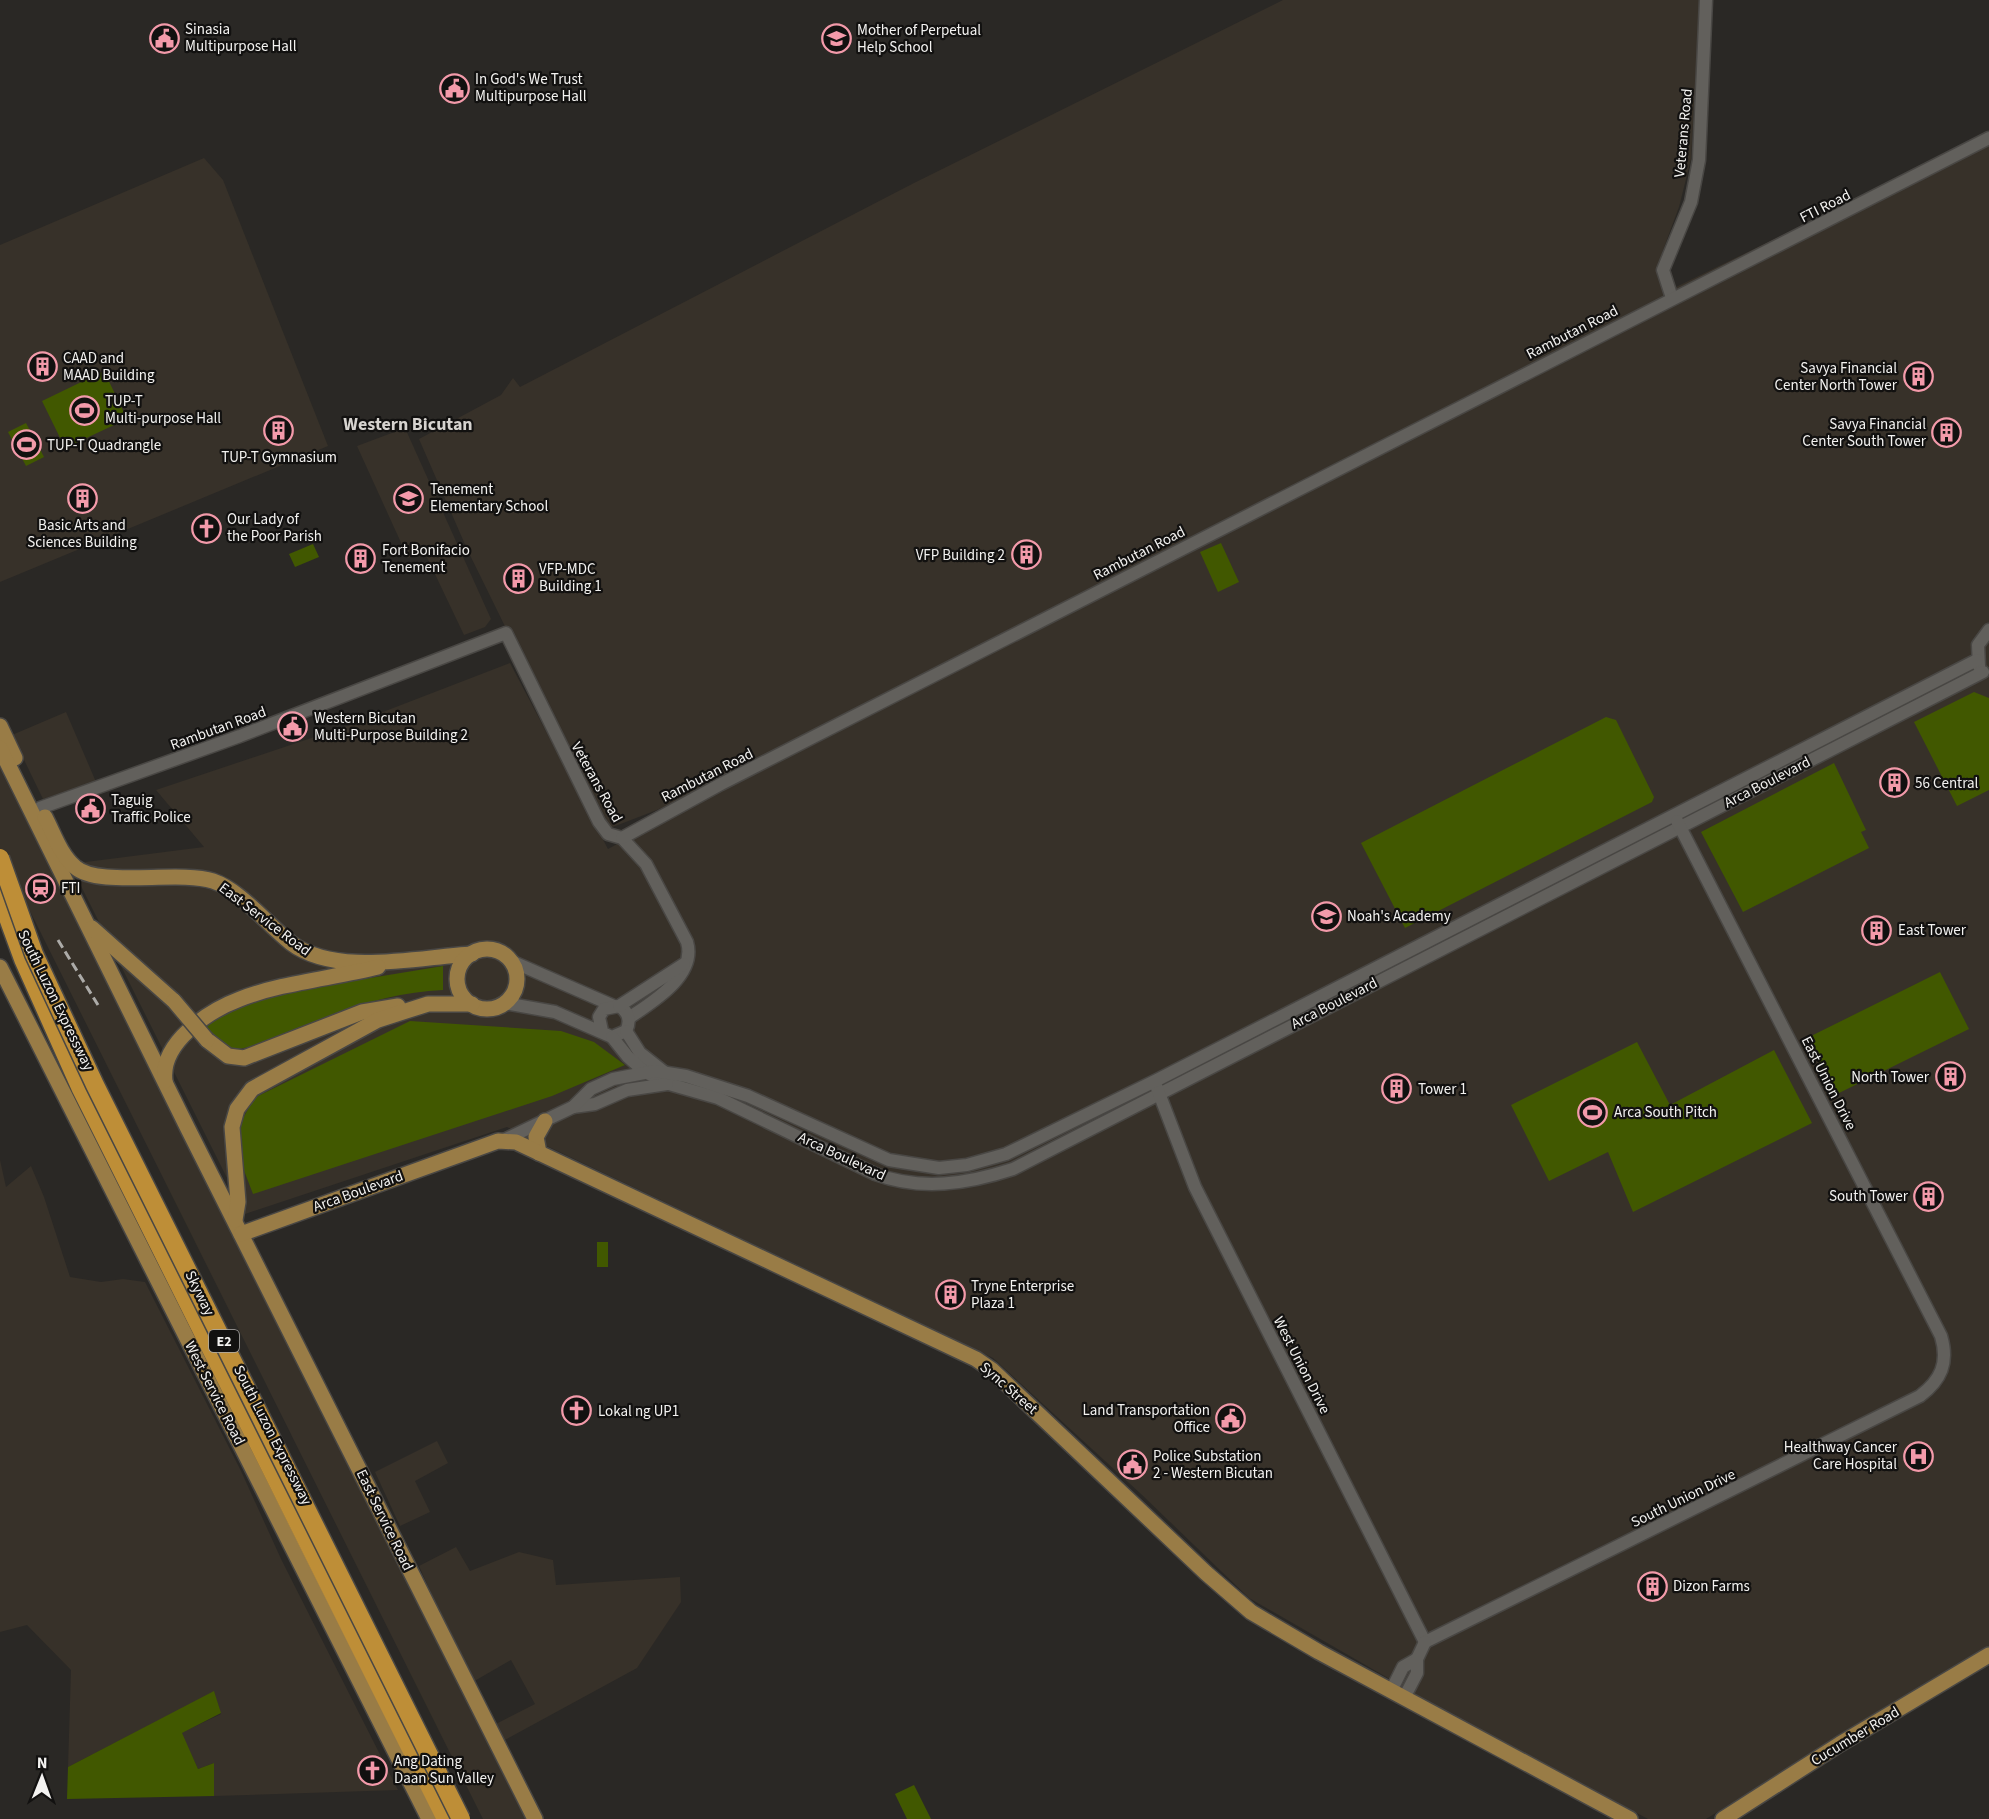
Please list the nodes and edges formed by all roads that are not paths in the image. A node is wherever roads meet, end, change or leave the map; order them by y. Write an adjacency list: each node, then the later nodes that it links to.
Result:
1 (1706, 0): 3 (street, Veterans Road)
2 (1989, 138): 3 (street, FTI Road)
3 (1672, 298): 13 (street, Rambutan Road)
4 (1989, 630): 6 (street)
5 (506, 633): 10 (street, Rambutan Road); 13 (street, Veterans Road)
6 (1977, 660): 7 (street); 11 (street, Arca Boulevard)
7 (1986, 674): 12 (street, Arca Boulevard)
8 (0, 726): 10 (main road, East Service Road)
9 (0, 748): 17 (main road, East Service Road)
10 (40, 808): 20 (main road, East Service Road)
11 (1674, 814): 12 (street, East Union Drive); 32 (street, Arca Boulevard)
12 (1680, 826): 35 (street, Arca Boulevard); 41 (street, East Union Drive)
13 (622, 838): 22 (street, Veterans Road)
14 (0, 858): 48 (highway, Skyway / E2, bridge)
15 (0, 889): 48 (highway, South Luzon Expressway / E2)
16 (0, 897): 47 (highway, Skyway / E2)
17 (86, 922): 25 (main road, bridge); 33 (main road, East Service Road)
18 (0, 931): 46 (highway, South Luzon Expressway / E2)
19 (472, 954): 20 (main road, East Service Road); 21 (main road); 26 (main road)
20 (407, 959): 33 (main road)
21 (511, 961): 24 (main road); 27 (street)
22 (685, 963): 27 (street); 28 (street)
23 (0, 967): 45 (main road, West Service Road)
24 (504, 1003): 26 (main road); 29 (street, Arca Boulevard)
25 (428, 1004): 26 (main road); 40 (main road)
26 (472, 1004)
27 (616, 1006): 28 (street, Arca Boulevard); 29 (street)
28 (627, 1024): 29 (street); 31 (street, Arca Boulevard)
29 (607, 1034): 30 (street, Arca Boulevard)
30 (645, 1072): 31 (street, Arca Boulevard); 34 (street, Arca Boulevard); 36 (street, Arca Boulevard)
31 (664, 1072): 32 (street, Arca Boulevard)
32 (1157, 1080): 35 (street, West Union Drive)
33 (165, 1083): 40 (main road, East Service Road)
34 (669, 1084): 35 (street, Arca Boulevard); 36 (street, Arca Boulevard)
35 (1158, 1095): 42 (street, West Union Drive)
36 (573, 1107): 37 (street, Arca Boulevard)
37 (545, 1121): 38 (street, Arca Boulevard); 39 (main road)
38 (504, 1140): 39 (main road); 40 (main road, Arca Boulevard)
39 (539, 1153): 44 (main road, Sync Street)
40 (238, 1227): 49 (main road, East Service Road)
41 (1944, 1368): 42 (street, South Union Drive)
42 (1425, 1642): 44 (street)
43 (1989, 1655): 51 (main road, Cucumber Road)
44 (1398, 1694): 50 (main road)
45 (429, 1819)
46 (440, 1819)
47 (446, 1819)
48 (463, 1819)
49 (535, 1819)
50 (1630, 1819)
51 (1723, 1819)

